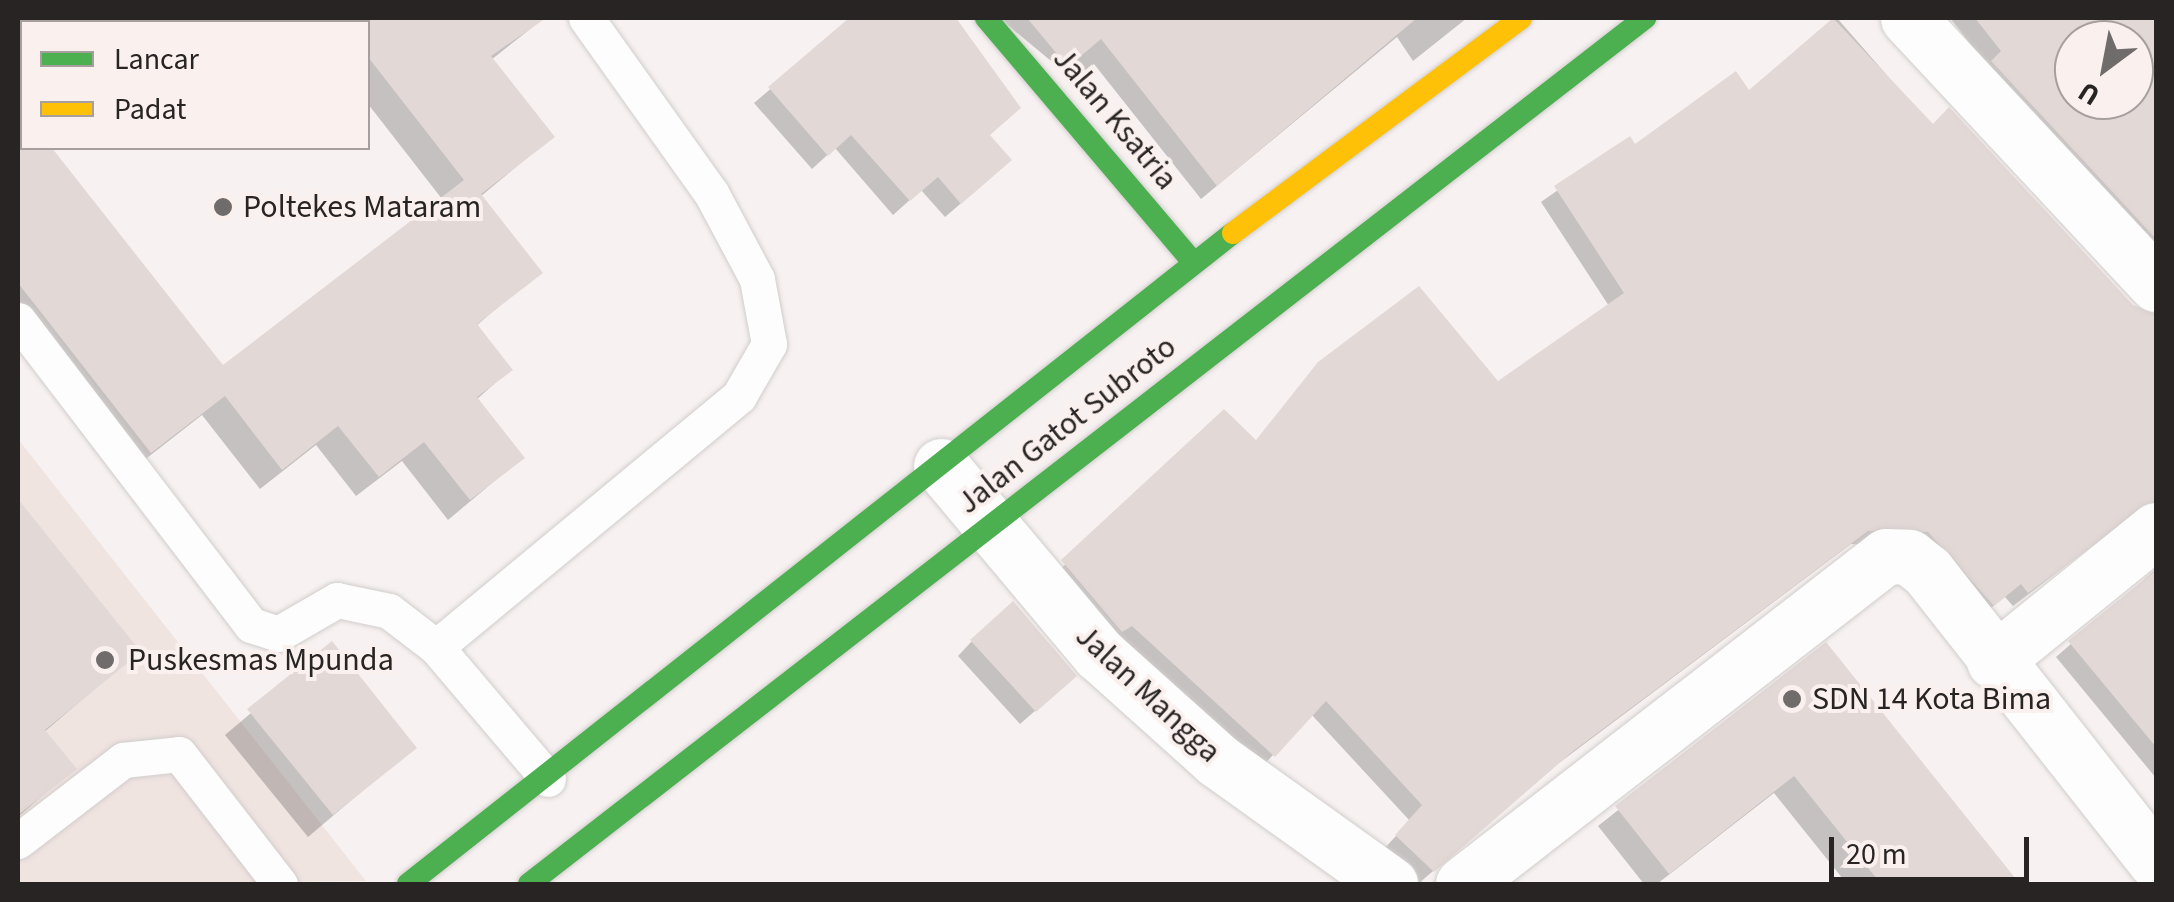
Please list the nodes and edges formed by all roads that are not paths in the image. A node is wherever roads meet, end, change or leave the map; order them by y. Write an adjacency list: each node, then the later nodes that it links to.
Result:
1 (586, 18): 12 (lane)
2 (986, 18): 6 (street, Jalan Ksatria)
3 (1520, 18): 6 (street, Jalan Gatot Subroto)
4 (1645, 18): 10 (street, Jalan Gatot Subroto)
5 (1908, 18): 7 (street)
6 (1194, 263): 9 (street, Jalan Gatot Subroto)
7 (2156, 284)
8 (18, 320): 12 (lane)
9 (941, 466): 10 (street, Jalan Mangga); 14 (street, Jalan Gatot Subroto)
10 (989, 526): 19 (street, Jalan Gatot Subroto); 20 (street, Jalan Mangga)
11 (2156, 530): 13 (street)
12 (436, 647): 14 (lane)
13 (1994, 660): 16 (street); 21 (street)
14 (548, 780): 18 (street, Jalan Gatot Subroto)
15 (18, 842): 17 (lane)
16 (2156, 862)
17 (280, 884)
18 (408, 884)
19 (529, 884)
20 (1390, 884)
21 (1463, 884)

